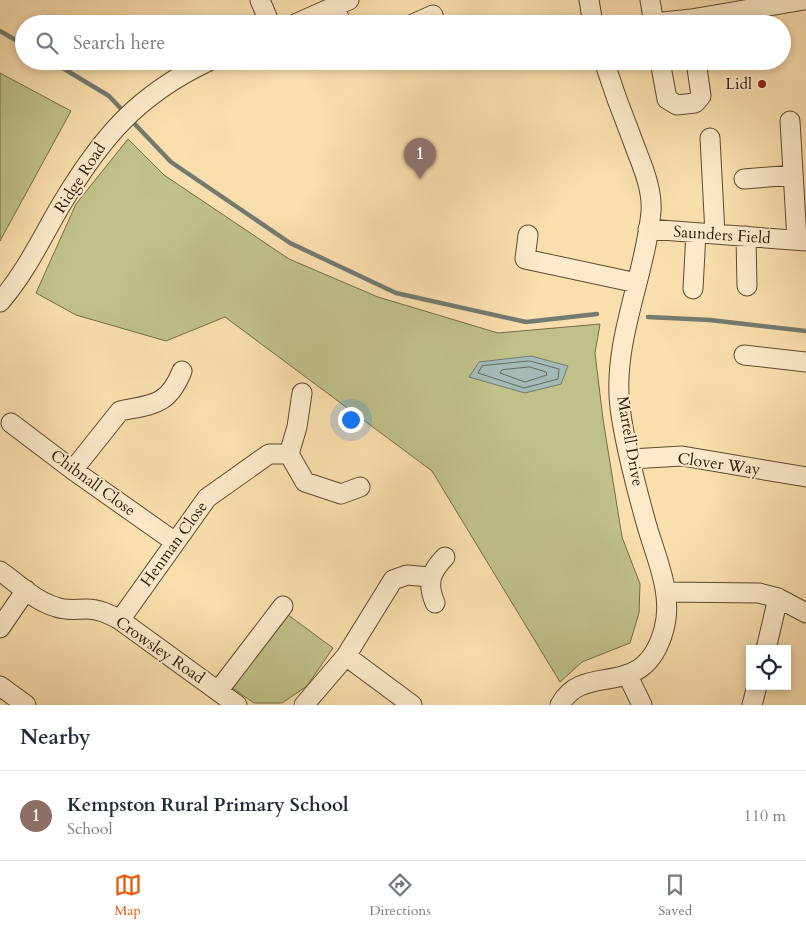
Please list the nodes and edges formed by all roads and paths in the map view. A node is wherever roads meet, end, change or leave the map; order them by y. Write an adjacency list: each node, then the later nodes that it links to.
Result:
1 (260, 0): 6 (street)
2 (589, 0): 8 (street)
3 (650, 0): 9 (street)
4 (804, 0): 10 (street)
5 (342, 10): 7 (street)
6 (266, 15)
7 (325, 15)
8 (592, 15)
9 (653, 15)
10 (724, 15)
11 (190, 70): 29 (street, Ridge Road)
12 (607, 70): 20 (street, Martell Drive)
13 (662, 70): 14 (street)
14 (697, 70)
15 (790, 121): 17 (street, Saunders Field)
16 (710, 138): 22 (street)
17 (793, 175): 18 (street); 19 (street, Saunders Field)
18 (744, 179)
19 (800, 204): 25 (street, Saunders Field)
20 (648, 229): 21 (street, Saunders Field); 26 (street, Martell Drive)
21 (696, 233): 22 (street, Saunders Field); 28 (street)
22 (715, 234): 24 (street, Saunders Field)
23 (528, 235): 26 (street)
24 (746, 236): 25 (street, Saunders Field); 27 (street)
25 (802, 240)
26 (637, 283): 36 (street, Martell Drive)
27 (747, 286)
28 (693, 289)
29 (0, 302)
30 (744, 355): 31 (street)
31 (806, 362)
32 (182, 371): 37 (street)
33 (302, 393): 35 (street)
34 (11, 423): 37 (street, Chibnall Close)
35 (289, 454): 39 (street); 40 (street, Henman Close)
36 (631, 459): 38 (street, Clover Way); 45 (street, Martell Drive)
37 (73, 470): 40 (street, Chibnall Close)
38 (806, 477)
39 (360, 487)
40 (175, 542): 50 (street, Henman Close)
41 (445, 557): 43 (street)
42 (0, 571): 44 (street, Crowsley Road)
43 (430, 578): 47 (street); 53 (street)
44 (26, 590): 50 (street, Crowsley Road); 51 (street)
45 (666, 592): 46 (street); 54 (street, Martell Drive)
46 (778, 598): 49 (street); 52 (street)
47 (435, 603)
48 (282, 606): 57 (street)
49 (806, 613)
50 (120, 620): 57 (street, Crowsley Road)
51 (0, 628)
52 (767, 645)
53 (346, 656): 59 (street); 60 (street)
54 (628, 676): 61 (street); 62 (street)
55 (0, 686): 58 (street)
56 (756, 690): 63 (street)
57 (230, 701)
58 (26, 705)
59 (304, 705)
60 (412, 705)
61 (560, 705)
62 (642, 705)
63 (752, 705)

